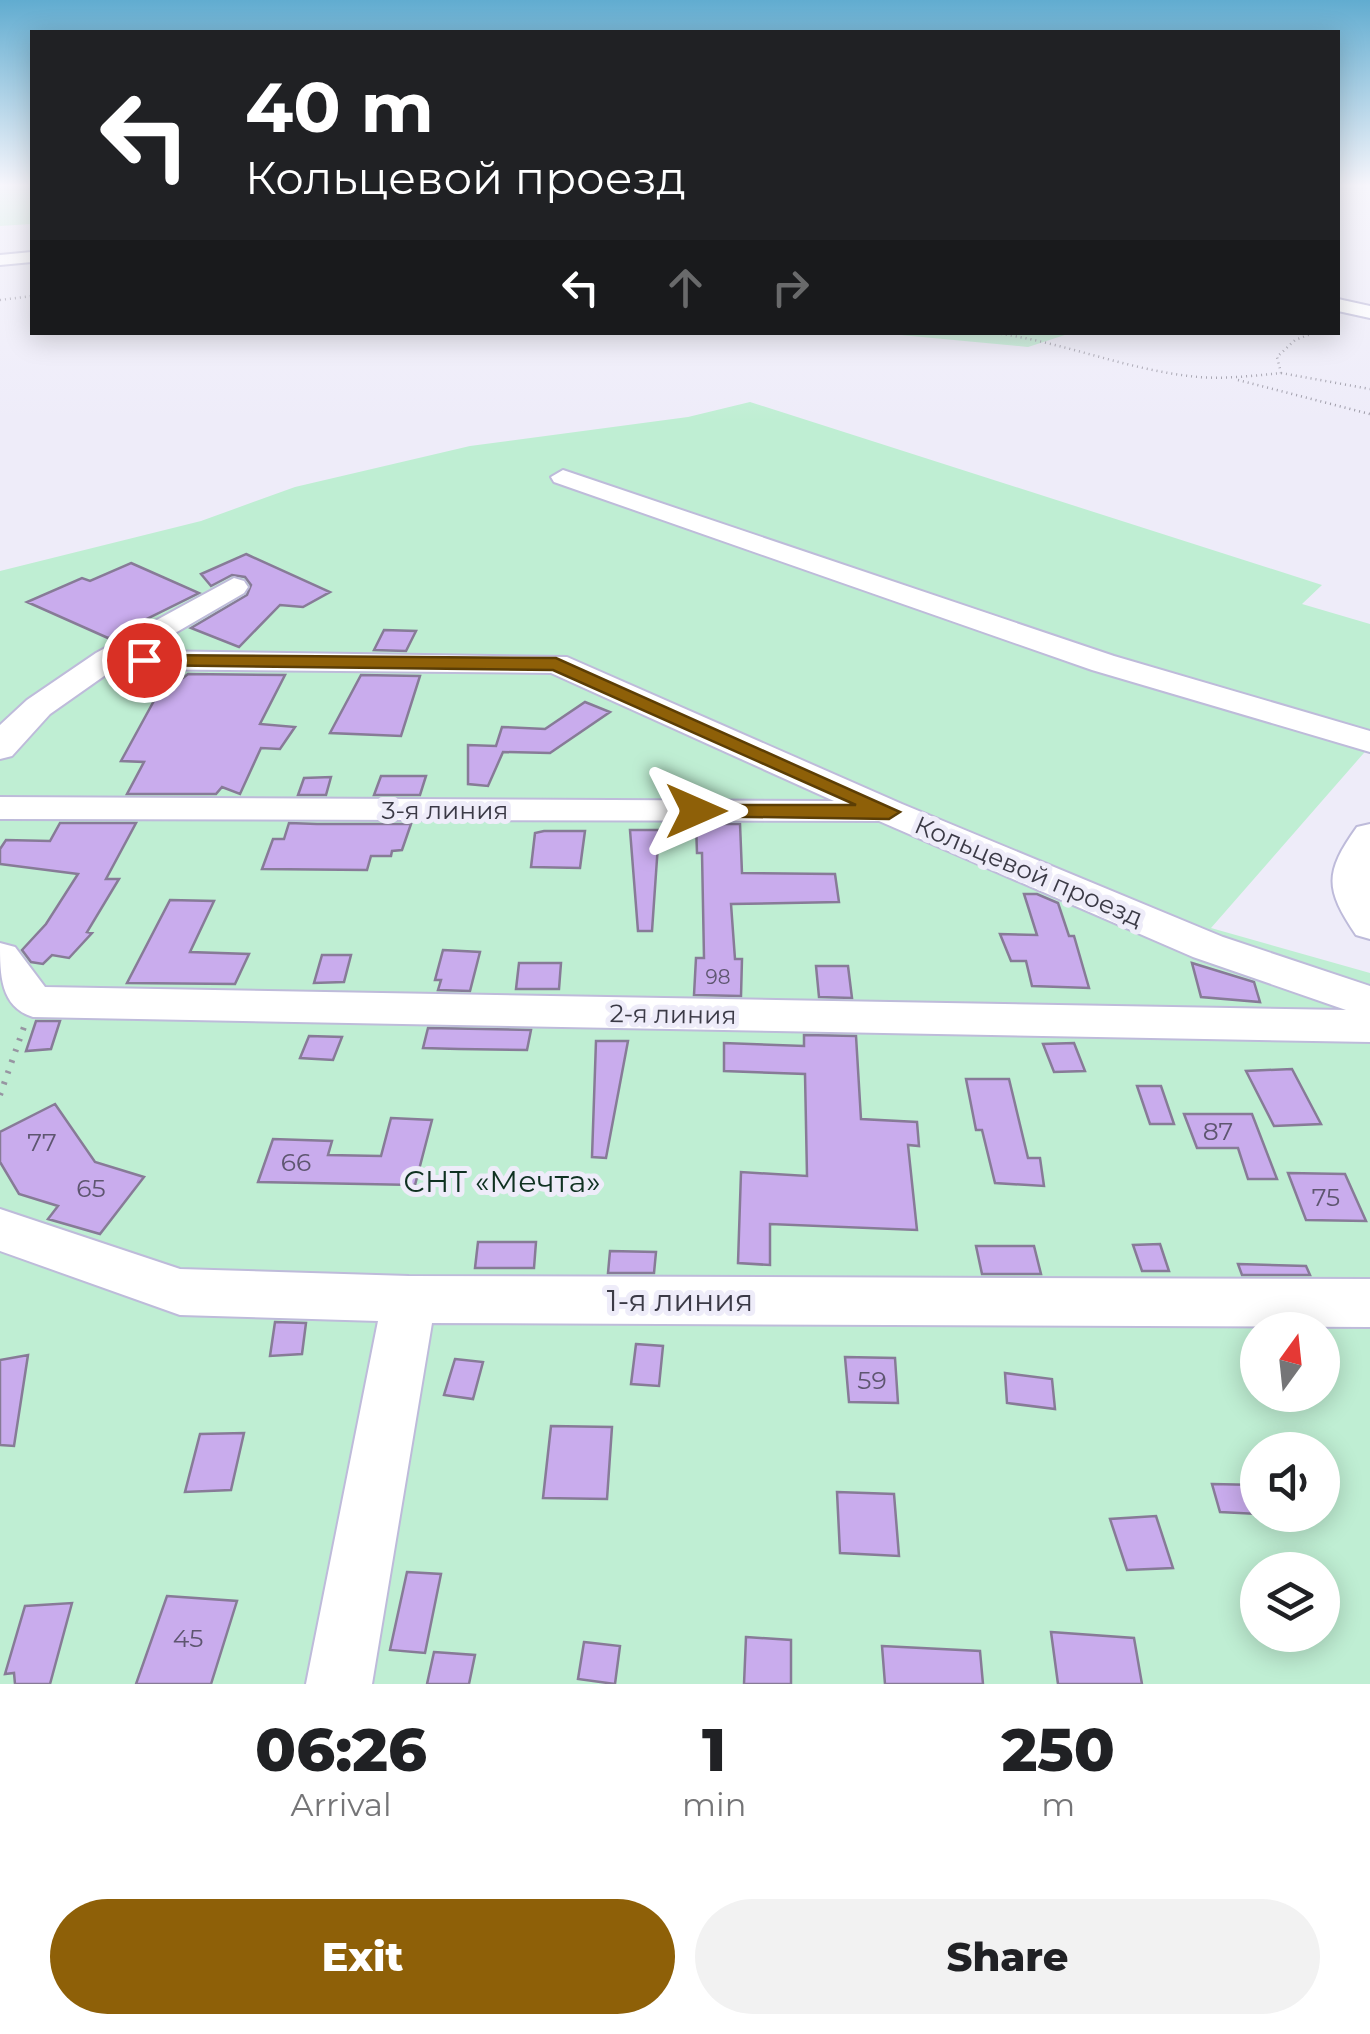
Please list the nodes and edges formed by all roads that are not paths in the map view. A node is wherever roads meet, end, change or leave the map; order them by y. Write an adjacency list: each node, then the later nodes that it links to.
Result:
1 (1340, 306): 2 (street)
2 (1370, 312)
3 (563, 478): 6 (street)
4 (234, 587): 5 (street)
5 (107, 660): 7 (street); 9 (street, Кольцевой проезд)
6 (1370, 742)
7 (0, 750)
8 (0, 808): 9 (street, 3-я линия)
9 (889, 812): 13 (street, Кольцевой проезд)
10 (1370, 835): 11 (street)
11 (1370, 926)
12 (0, 957): 14 (street, 2-я линия)
13 (1370, 1002)
14 (1370, 1026)
15 (0, 1230): 16 (street, 1-я линия)
16 (409, 1299): 17 (street, 1-я линия); 18 (street)
17 (1370, 1303)
18 (339, 1684)

